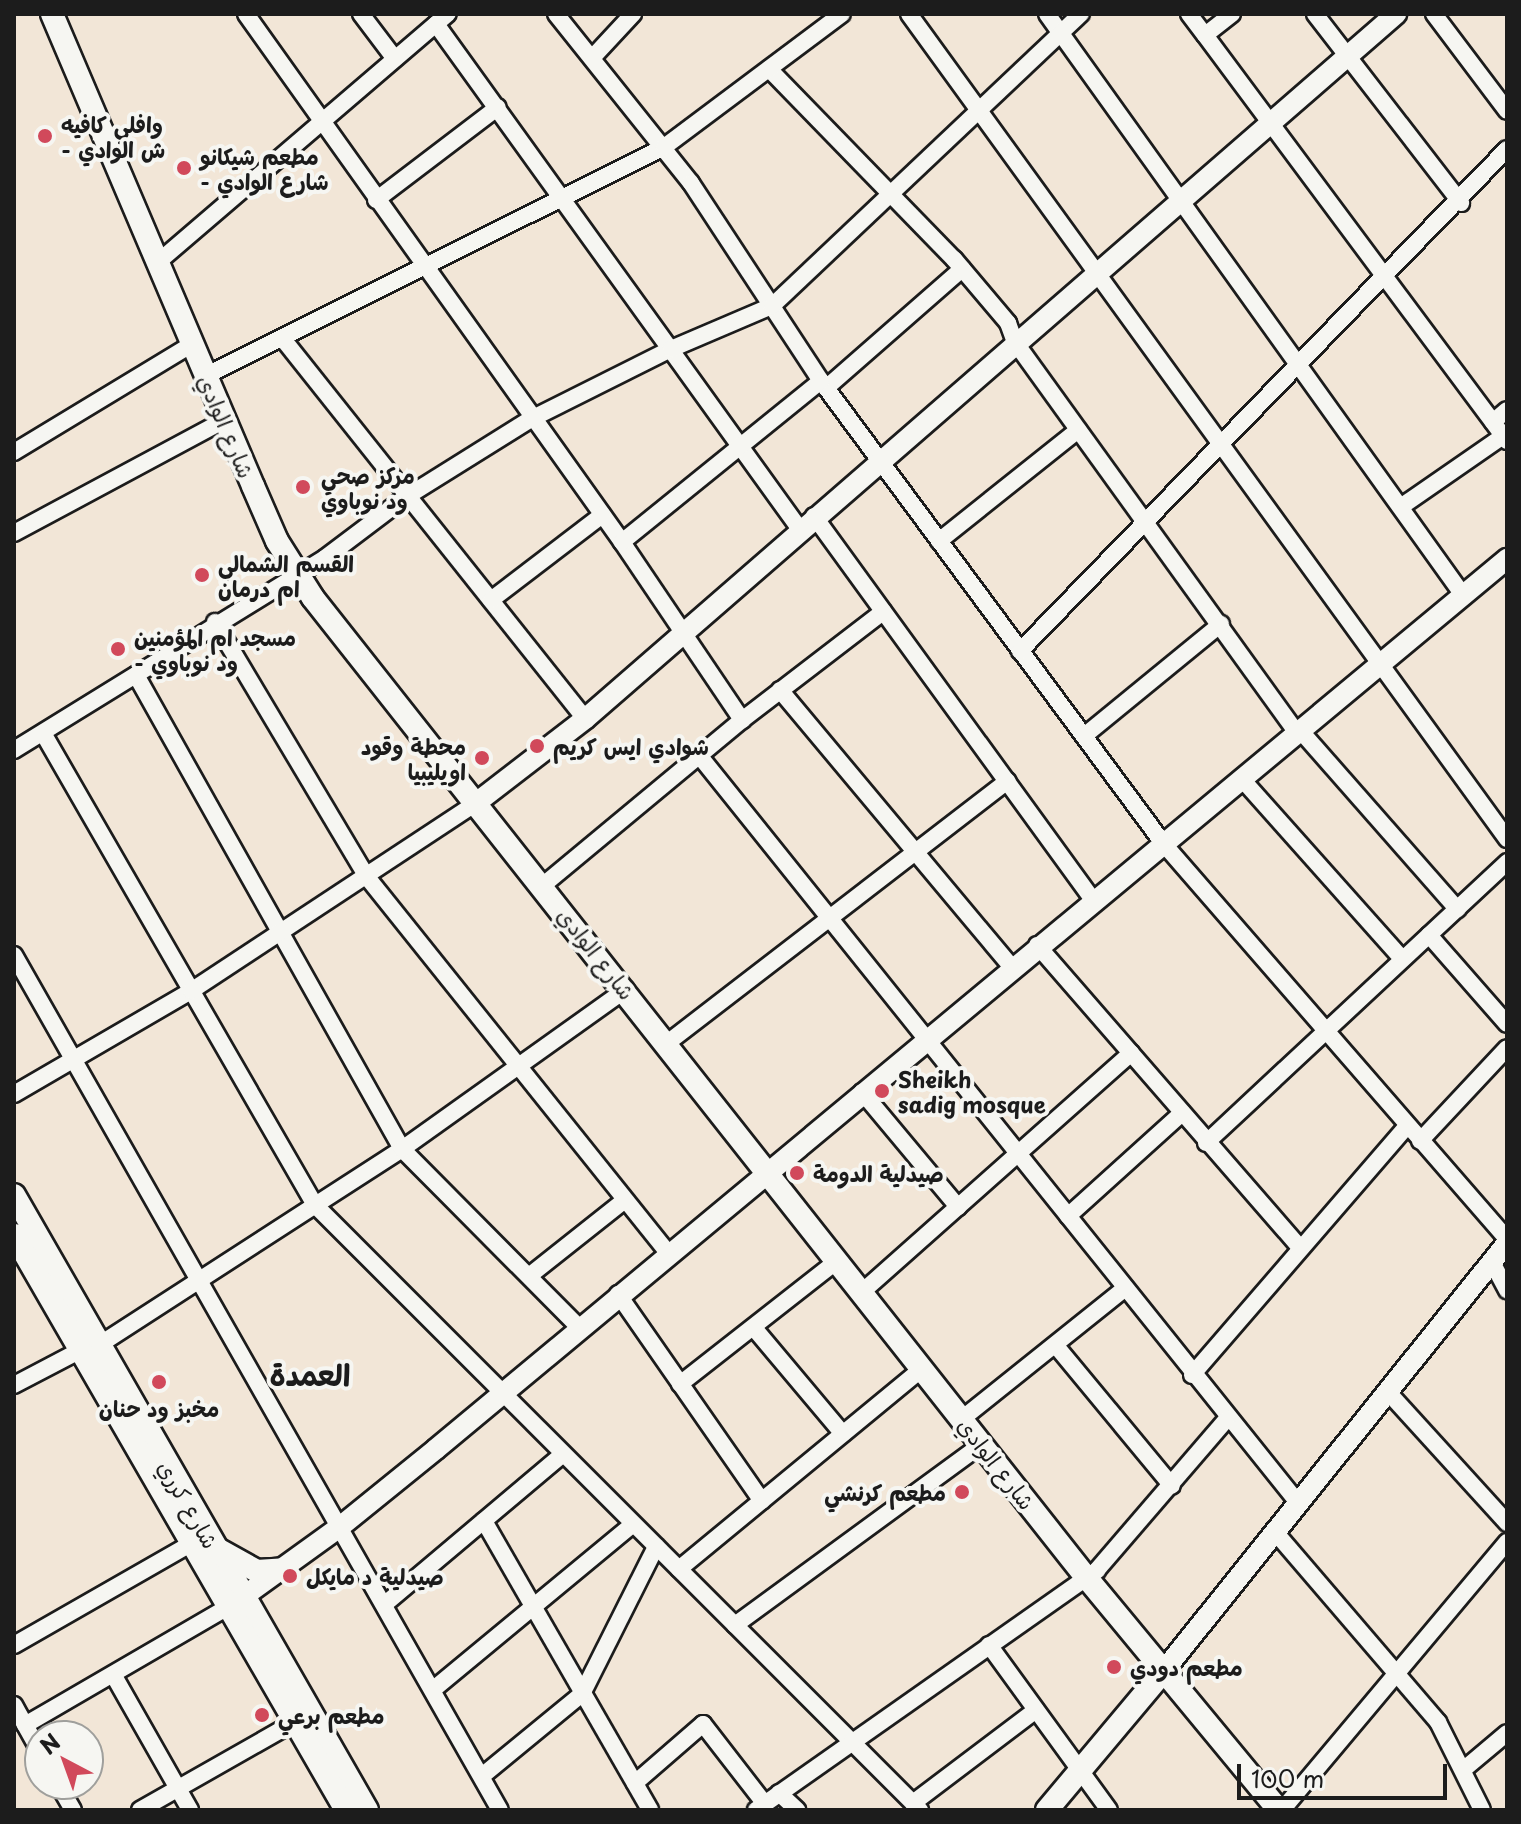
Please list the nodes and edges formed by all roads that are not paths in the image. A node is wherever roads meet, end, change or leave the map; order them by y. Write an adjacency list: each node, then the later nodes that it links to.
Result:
1 (52, 14): 34 (main road, شارع الوادي)
2 (246, 14): 25 (street)
3 (361, 14): 20 (street)
4 (556, 14): 18 (street)
5 (633, 14): 18 (street)
6 (842, 14): 21 (street)
7 (909, 14): 23 (street)
8 (1047, 14): 16 (street)
9 (1081, 14): 16 (street)
10 (1189, 14): 17 (street)
11 (1232, 14): 17 (street)
12 (1315, 14): 19 (street)
13 (1396, 14): 19 (street)
14 (1434, 14): 24 (street)
15 (442, 19): 20 (street); 22 (street)
16 (1061, 33): 23 (street); 32 (street)
17 (1205, 35): 26 (street)
18 (593, 57): 27 (street)
19 (1348, 57): 26 (street); 33 (street)
20 (395, 59): 25 (street)
21 (769, 69): 27 (street); 30 (street)
22 (498, 107): 29 (street); 31 (street)
23 (981, 111): 30 (street); 37 (street)
24 (1507, 111)
25 (323, 122): 31 (street); 34 (street)
26 (1273, 122): 32 (street); 38 (street)
27 (664, 147): 29 (street); 39 (street)
28 (1507, 149): 33 (street)
29 (564, 196): 35 (street); 43 (street)
30 (893, 196): 36 (street); 39 (street)
31 (376, 200): 35 (street)
32 (1182, 200): 37 (street); 44 (street)
33 (1461, 203): 38 (street)
34 (157, 263): 42 (main road, شارع الوادي)
35 (422, 267): 40 (street); 48 (street)
36 (962, 269): 41 (street); 46 (street)
37 (1095, 275): 41 (street); 53 (street)
38 (1384, 275): 44 (street); 50 (street)
39 (772, 306): 43 (street); 46 (street)
40 (283, 339): 45 (street); 57 (street)
41 (1015, 342): 51 (street); 56 (street)
42 (191, 345): 45 (main road, شارع الوادي); 55 (street)
43 (671, 349): 48 (street); 54 (street)
44 (1301, 363): 53 (street); 58 (street)
45 (205, 376): 49 (main road, شارع الوادي)
46 (823, 385): 54 (street); 56 (street)
47 (1507, 410): 50 (street)
48 (531, 419): 57 (street); 59 (street)
49 (225, 420): 62 (street); 66 (main road, شارع الوادي)
50 (1493, 422): 52 (street)
51 (1078, 430): 61 (street); 63 (street)
52 (1505, 438): 58 (street)
53 (1222, 445): 61 (street); 74 (street)
54 (740, 446): 60 (street); 64 (street)
55 (14, 452)
56 (878, 460): 60 (street); 63 (street)
57 (406, 497): 66 (street); 68 (street)
58 (1402, 506): 67 (street)
59 (602, 515): 64 (street); 68 (street)
60 (807, 522): 69 (street); 72 (street)
61 (1145, 523): 71 (street); 73 (street)
62 (14, 533)
63 (939, 541): 73 (street)
64 (622, 542): 72 (street)
65 (1507, 559): 67 (street)
66 (297, 573): 70 (street); 86 (main road, شارع الوادي)
67 (1463, 595): 74 (street)
68 (491, 600): 77 (street)
69 (883, 612): 76 (street); 85 (street)
70 (215, 622): 75 (street); 91 (street)
71 (1221, 624): 79 (street); 81 (street)
72 (684, 631): 77 (street); 78 (street)
73 (1020, 651): 81 (street)
74 (1381, 662): 79 (street); 87 (street)
75 (136, 675): 80 (street); 96 (street)
76 (780, 690): 78 (street); 89 (street)
77 (585, 719): 86 (street)
78 (742, 720): 83 (street)
79 (1298, 731): 84 (street); 94 (street)
80 (43, 733): 82 (street); 103 (street)
81 (1084, 736): 88 (street)
82 (14, 750)
83 (698, 754): 92 (street); 95 (street)
84 (1241, 778): 88 (street); 100 (street)
85 (1008, 781): 89 (street); 93 (street)
86 (476, 803): 91 (street); 92 (main road, شارع الوادي)
87 (1507, 839)
88 (1163, 843): 93 (street); 105 (street)
89 (915, 852): 95 (street); 101 (street)
90 (1507, 862): 94 (street)
91 (367, 877): 96 (street); 111 (street)
92 (543, 885): 102 (main road, شارع الوادي)
93 (1092, 899): 98 (street)
94 (1457, 909): 97 (street)
95 (830, 920): 106 (street); 107 (street)
96 (279, 934): 103 (street); 118 (street)
97 (1429, 935): 100 (street); 104 (street)
98 (1037, 945): 101 (street); 109 (street)
99 (14, 955): 110 (street)
100 (1402, 959): 105 (street)
101 (1012, 967): 106 (street)
102 (626, 989): 107 (main road, شارع الوادي); 111 (street)
103 (191, 991): 110 (street); 123 (street)
104 (1507, 1024)
105 (1326, 1028): 115 (street); 117 (street)
106 (929, 1038): 112 (street); 119 (street)
107 (666, 1044): 120 (main road, شارع الوادي)
108 (1507, 1048): 116 (street)
109 (1131, 1053): 114 (street); 119 (street)
110 (74, 1060): 113 (street); 133 (street)
111 (518, 1069): 118 (street); 122 (street)
112 (862, 1092): 120 (street); 124 (street)
113 (14, 1094)
114 (1182, 1113): 117 (street); 125 (street)
115 (1407, 1126): 116 (street); 128 (street)
116 (1420, 1141): 127 (street)
117 (1206, 1143): 128 (street)
118 (402, 1149): 123 (street); 132 (street)
119 (1019, 1153): 124 (street); 125 (street)
120 (767, 1169): 129 (street); 130 (main road, شارع الوادي)
121 (14, 1195): 141 (main road, شارع كرري)
122 (625, 1200): 129 (street); 132 (street)
123 (315, 1205): 133 (street); 147 (street)
124 (958, 1207): 136 (street)
125 (1068, 1216): 134 (street)
126 (14, 1235): 141 (main road, شارع كرري)
127 (1507, 1241): 131 (street)
128 (1300, 1248): 143 (street)
129 (668, 1253): 137 (street)
130 (837, 1261): 136 (main road, شارع الوادي); 139 (street)
131 (1492, 1262): 135 (street); 146 (street)
132 (529, 1276): 138 (street)
133 (198, 1282): 141 (street); 160 (street)
134 (1125, 1288): 140 (street); 143 (street)
135 (1507, 1290)
136 (862, 1292): 142 (main road, شارع الوادي)
137 (618, 1294): 138 (street); 144 (street)
138 (579, 1327): 147 (street)
139 (754, 1328): 144 (street); 150 (street)
140 (1057, 1347): 148 (street); 154 (street)
141 (89, 1348): 145 (street); 153 (main road, شارع كرري)
142 (923, 1368): 148 (main road, شارع الوادي); 150 (street)
143 (1192, 1375): 149 (street)
144 (680, 1384): 155 (street)
145 (14, 1385)
146 (1388, 1392): 156 (street); 158 (street)
147 (500, 1393): 152 (street); 160 (street)
148 (963, 1418): 151 (main road, شارع الوادي)
149 (1227, 1419): 154 (street); 156 (street)
150 (843, 1434): 155 (street)
151 (982, 1444): 168 (main road, شارع الوادي); 172 (street)
152 (562, 1455): 157 (street); 159 (street)
153 (155, 1466): 163 (main road, شارع كرري); 164 (main road, شارع كرري)
154 (1172, 1486): 168 (street)
155 (762, 1501): 167 (street)
156 (1299, 1504): 161 (street)
157 (484, 1521): 170 (street); 171 (street)
158 (1507, 1523)
159 (633, 1524): 165 (street); 171 (street)
160 (341, 1526): 166 (street); 170 (street)
161 (1276, 1533): 175 (street); 177 (street)
162 (1507, 1542): 177 (street)
163 (190, 1544): 169 (main road, شارع كرري); 173 (street)
164 (213, 1546): 166 (main road); 169 (main road, شارع كرري)
165 (656, 1547): 167 (street); 179 (street)
166 (284, 1569): 169 (street)
167 (679, 1569): 172 (street)
168 (1086, 1577): 174 (street); 175 (main road, شارع الوادي)
169 (235, 1602): 176 (street); 184 (main road, شارع كرري); 198 (main road, شارع كرري)
170 (385, 1604): 178 (street)
171 (535, 1605): 178 (street); 179 (street)
172 (735, 1625): 186 (street)
173 (14, 1645)
174 (989, 1645): 181 (street); 186 (street)
175 (1162, 1673): 188 (main road); 204 (main road, شارع الوادي)
176 (114, 1676): 182 (street); 191 (street)
177 (1396, 1678): 187 (street); 204 (street)
178 (435, 1688): 189 (street)
179 (582, 1694): 189 (street); 190 (street)
180 (14, 1705): 183 (street)
181 (1036, 1710): 188 (street); 194 (street)
182 (34, 1720)
183 (24, 1723)
184 (293, 1723): 191 (street); 197 (main road, شارع كرري)
185 (1507, 1733): 187 (street)
186 (850, 1742): 192 (street); 194 (street)
187 (1463, 1770): 205 (street)
188 (1080, 1771): 202 (main road); 203 (street)
189 (482, 1776): 199 (street)
190 (635, 1783): 193 (street); 200 (street)
191 (178, 1789): 195 (street); 196 (street)
192 (779, 1793): 193 (street); 201 (street)
193 (761, 1807)
194 (916, 1807)
195 (140, 1810)
196 (190, 1810)
197 (346, 1810)
198 (367, 1810)
199 (500, 1810)
200 (650, 1810)
201 (797, 1810)
202 (1047, 1810)
203 (1109, 1810)
204 (1280, 1810)
205 (1482, 1810)

